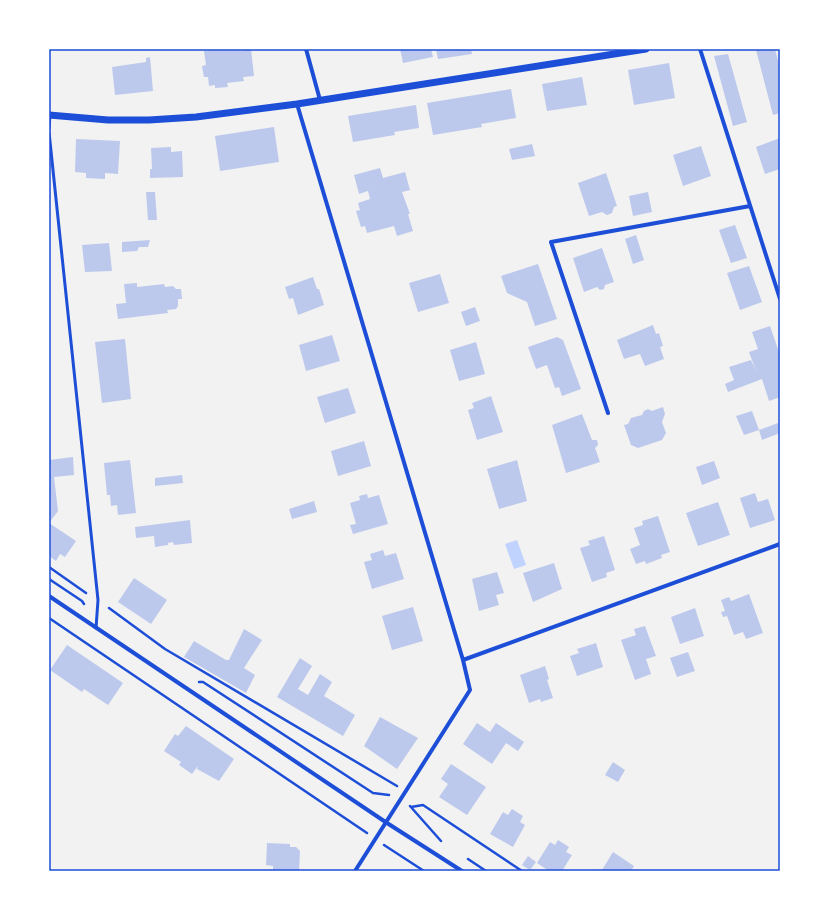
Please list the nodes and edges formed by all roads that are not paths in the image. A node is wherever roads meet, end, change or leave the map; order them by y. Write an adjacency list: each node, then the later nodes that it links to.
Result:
1 (306, 49): 4 (street)
2 (646, 49): 4 (street)
3 (700, 49): 9 (street)
4 (320, 100): 5 (street)
5 (297, 104): 6 (street); 16 (street)
6 (50, 115): 7 (lane)
7 (49, 129)
8 (49, 132): 15 (lane)
9 (750, 206): 10 (street); 12 (street)
10 (778, 288): 11 (street)
11 (780, 299)
12 (608, 413)
13 (780, 544): 16 (street)
14 (49, 596): 15 (street)
15 (96, 628): 17 (street)
16 (463, 660): 17 (street)
17 (387, 823): 18 (street); 19 (street)
18 (355, 871)
19 (462, 871)

